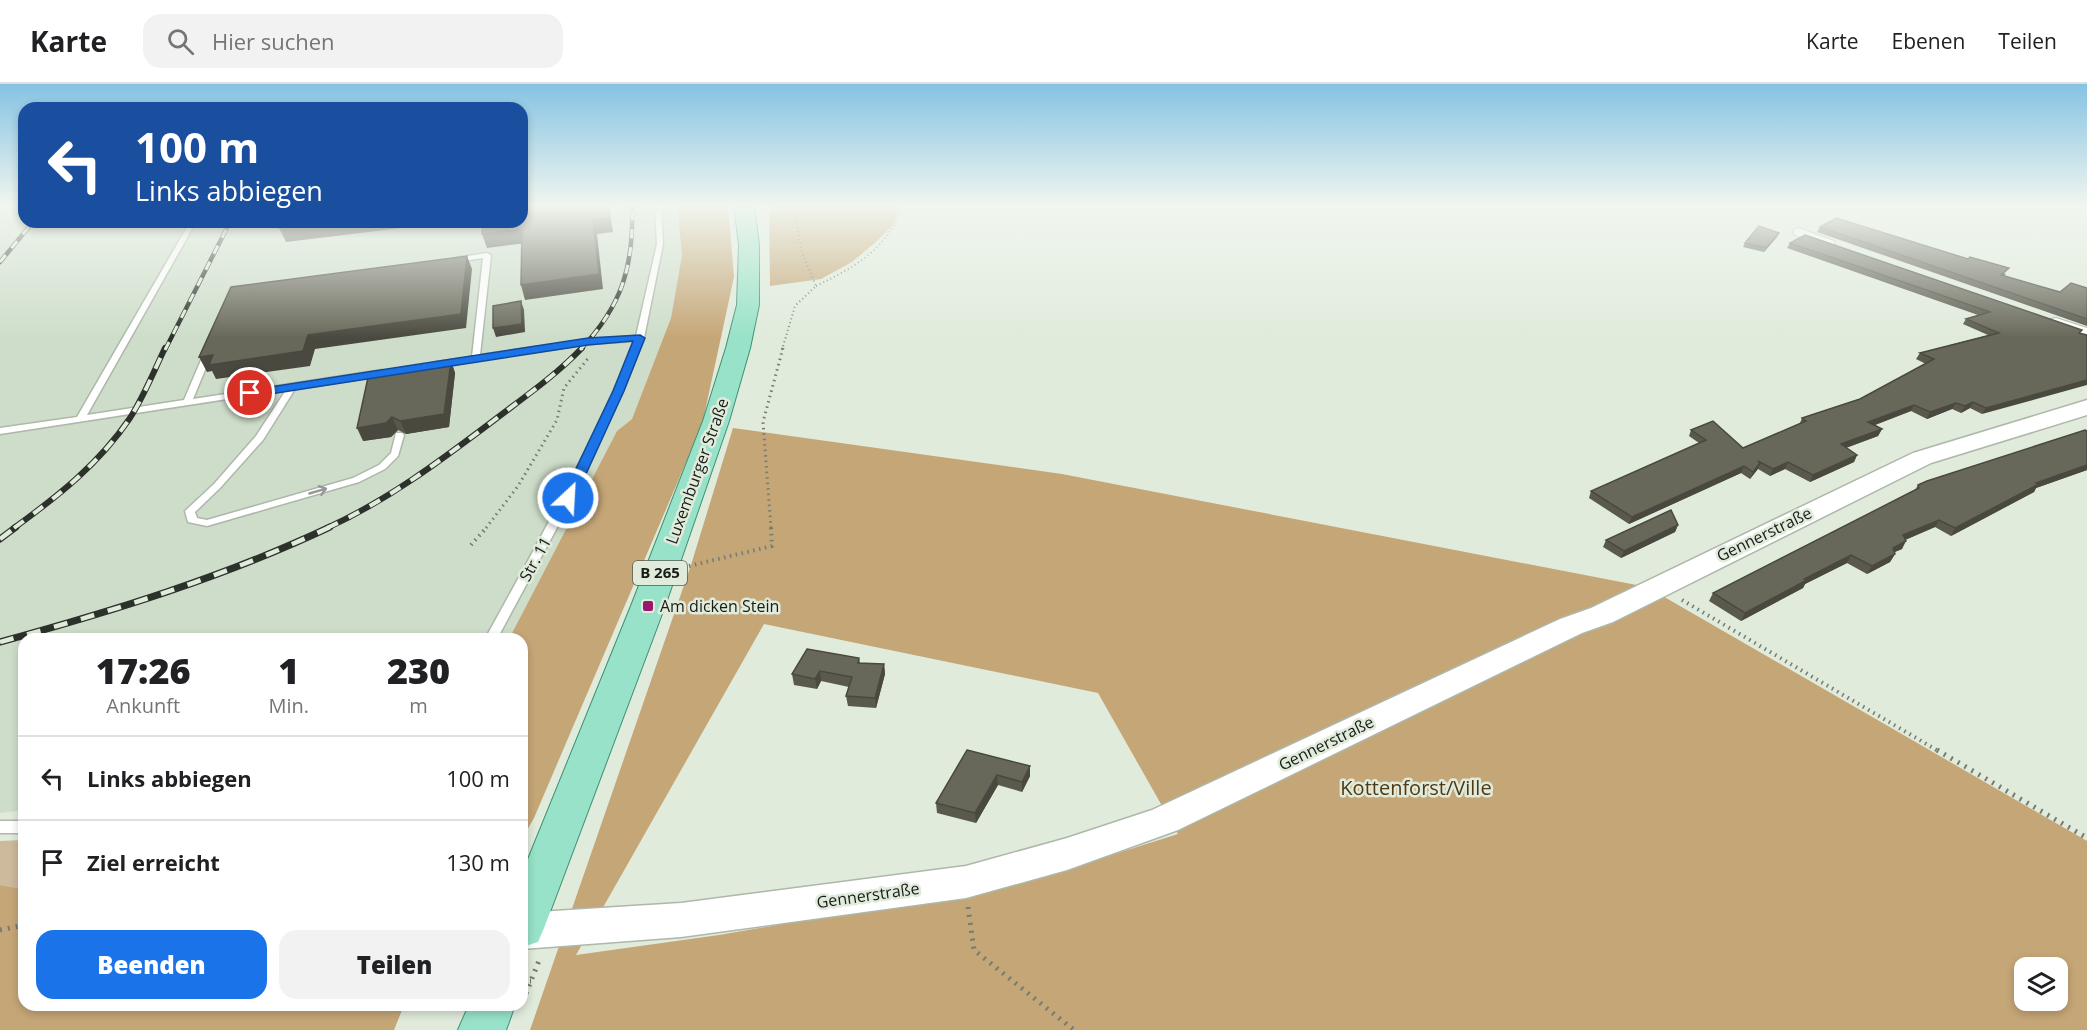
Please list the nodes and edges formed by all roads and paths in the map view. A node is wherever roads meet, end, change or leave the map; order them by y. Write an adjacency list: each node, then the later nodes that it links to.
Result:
1 (177, 250): 19 (lane)
2 (659, 250): 10 (lane, Str. 11)
3 (749, 250): 23 (main road, Luxemburger Straße / B 265)
4 (801, 250): 7 (path)
5 (877, 250): 7 (path)
6 (441, 261): 13 (lane)
7 (816, 286): 23 (path)
8 (2042, 317): 9 (street)
9 (2087, 333)
10 (640, 338): 11 (lane); 25 (lane, Str. 11)
11 (604, 340): 13 (lane); 22 (path)
12 (213, 341): 17 (lane)
13 (476, 359): 14 (lane)
14 (433, 365)
15 (393, 371): 16 (lane)
16 (292, 387): 17 (lane); 21 (lane, one-way to 21)
17 (187, 403): 19 (lane)
18 (2087, 407): 24 (street, Gennerstraße)
19 (80, 419): 20 (lane)
20 (0, 431)
21 (399, 435)
22 (471, 545)
23 (662, 569): 32 (main road, Luxemburger Straße / B 265)
24 (1659, 586): 28 (path); 29 (street, Gennerstraße)
25 (494, 633)
26 (0, 827): 27 (lane)
27 (18, 827)
28 (2087, 838)
29 (966, 882): 32 (street, Gennerstraße); 37 (path)
30 (18, 926): 31 (path)
31 (0, 930)
32 (532, 930): 33 (path)
33 (531, 981): 34 (path)
34 (528, 989)
35 (490, 1011): 36 (main road)
36 (482, 1030)
37 (1074, 1030)

